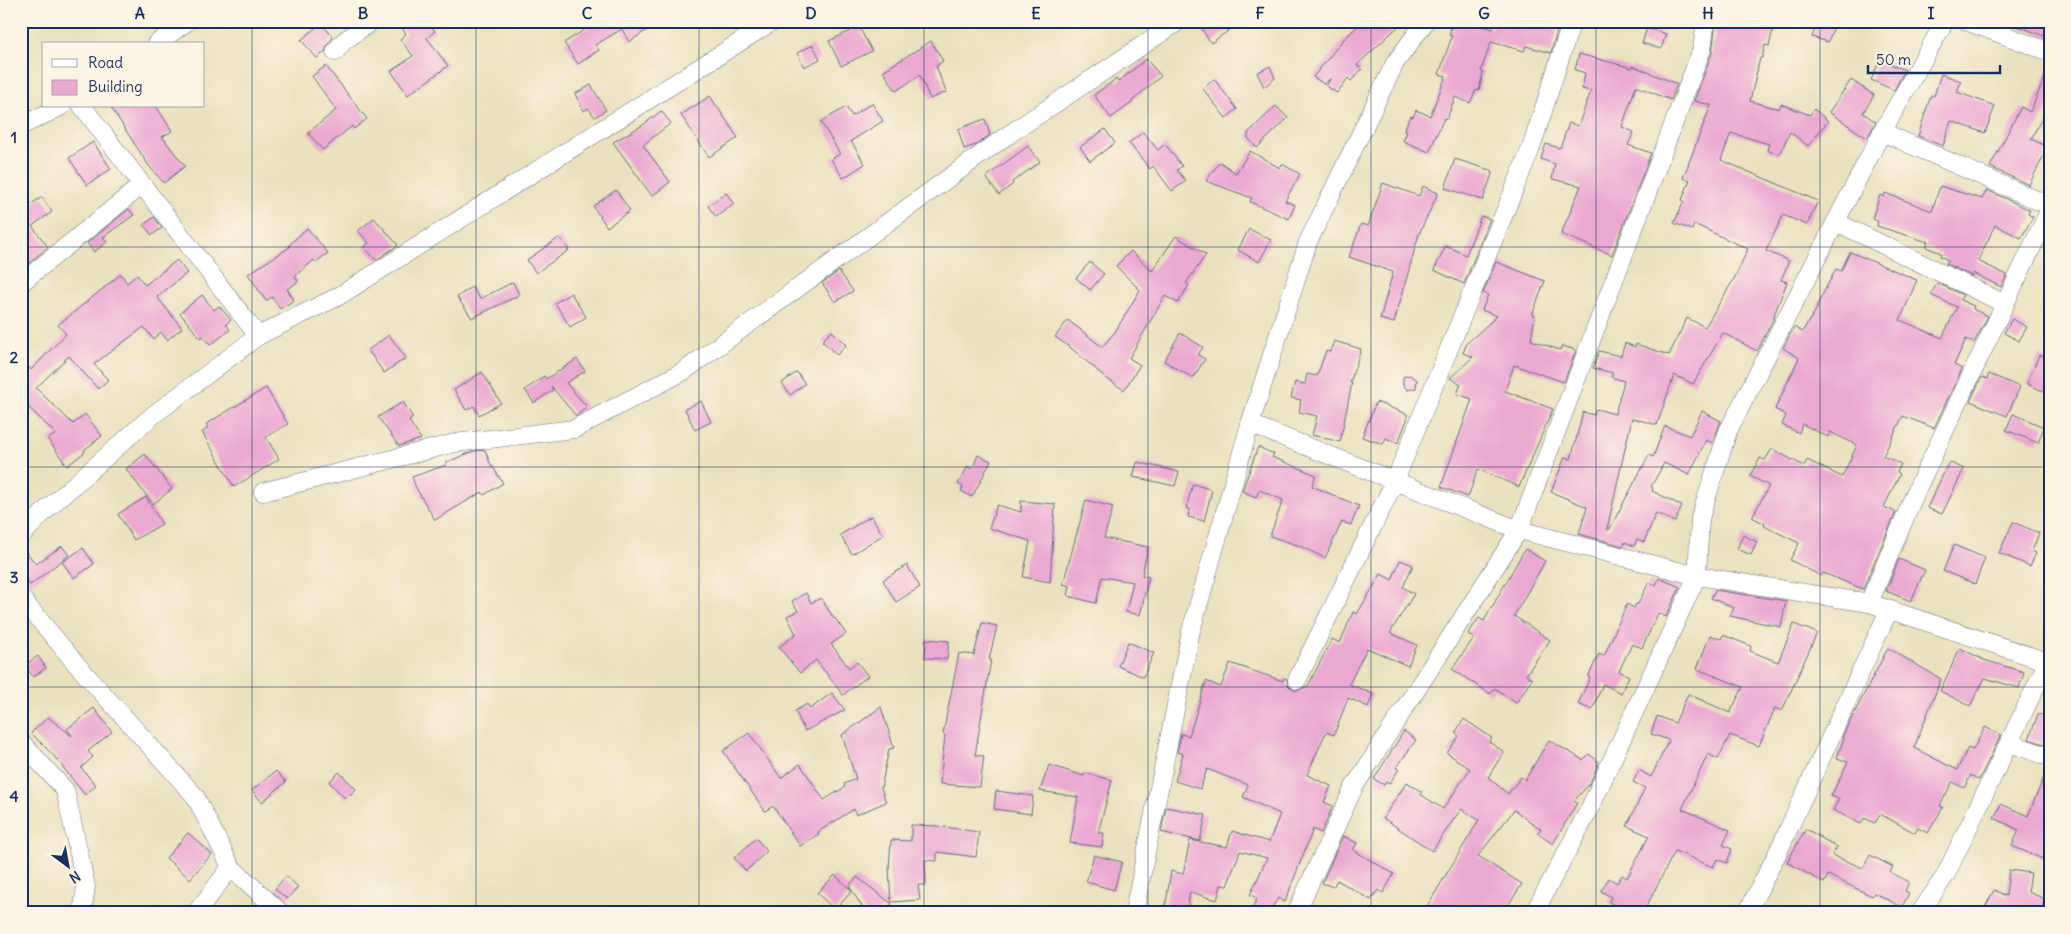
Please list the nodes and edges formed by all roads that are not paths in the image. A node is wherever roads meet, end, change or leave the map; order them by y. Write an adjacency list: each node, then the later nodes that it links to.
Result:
1 (188, 21): 10 (street)
2 (372, 21): 11 (street)
3 (773, 21): 23 (street)
4 (1179, 21): 26 (street)
5 (1426, 21): 24 (street)
6 (1572, 21): 25 (street)
7 (1706, 21): 27 (street)
8 (1945, 21): 16 (street)
9 (1966, 21): 12 (street)
10 (159, 42)
11 (335, 52)
12 (2050, 52)
13 (58, 108): 15 (street)
14 (84, 108): 17 (street)
15 (21, 126)
16 (1882, 132): 18 (street); 20 (street)
17 (142, 185): 21 (street); 23 (street)
18 (2050, 206)
19 (2050, 210): 22 (street)
20 (1836, 222): 22 (street); 29 (street)
21 (21, 283)
22 (2005, 304): 31 (street)
23 (258, 336): 28 (street)
24 (1250, 424): 25 (street); 39 (street)
25 (1395, 481): 27 (street); 34 (street)
26 (263, 492)
27 (1519, 530): 29 (street); 43 (street)
28 (21, 536)
29 (1697, 576): 31 (street); 44 (street)
30 (21, 598): 38 (street)
31 (1869, 603): 32 (street)
32 (1889, 610): 33 (street); 45 (street)
33 (2049, 660): 36 (street)
34 (1297, 680)
35 (21, 742): 40 (street)
36 (2009, 743): 37 (street); 46 (street)
37 (2050, 757)
38 (231, 867): 41 (street); 42 (street)
39 (1135, 907)
40 (82, 913)
41 (196, 913)
42 (281, 913)
43 (1296, 913)
44 (1534, 913)
45 (1747, 913)
46 (1920, 913)

